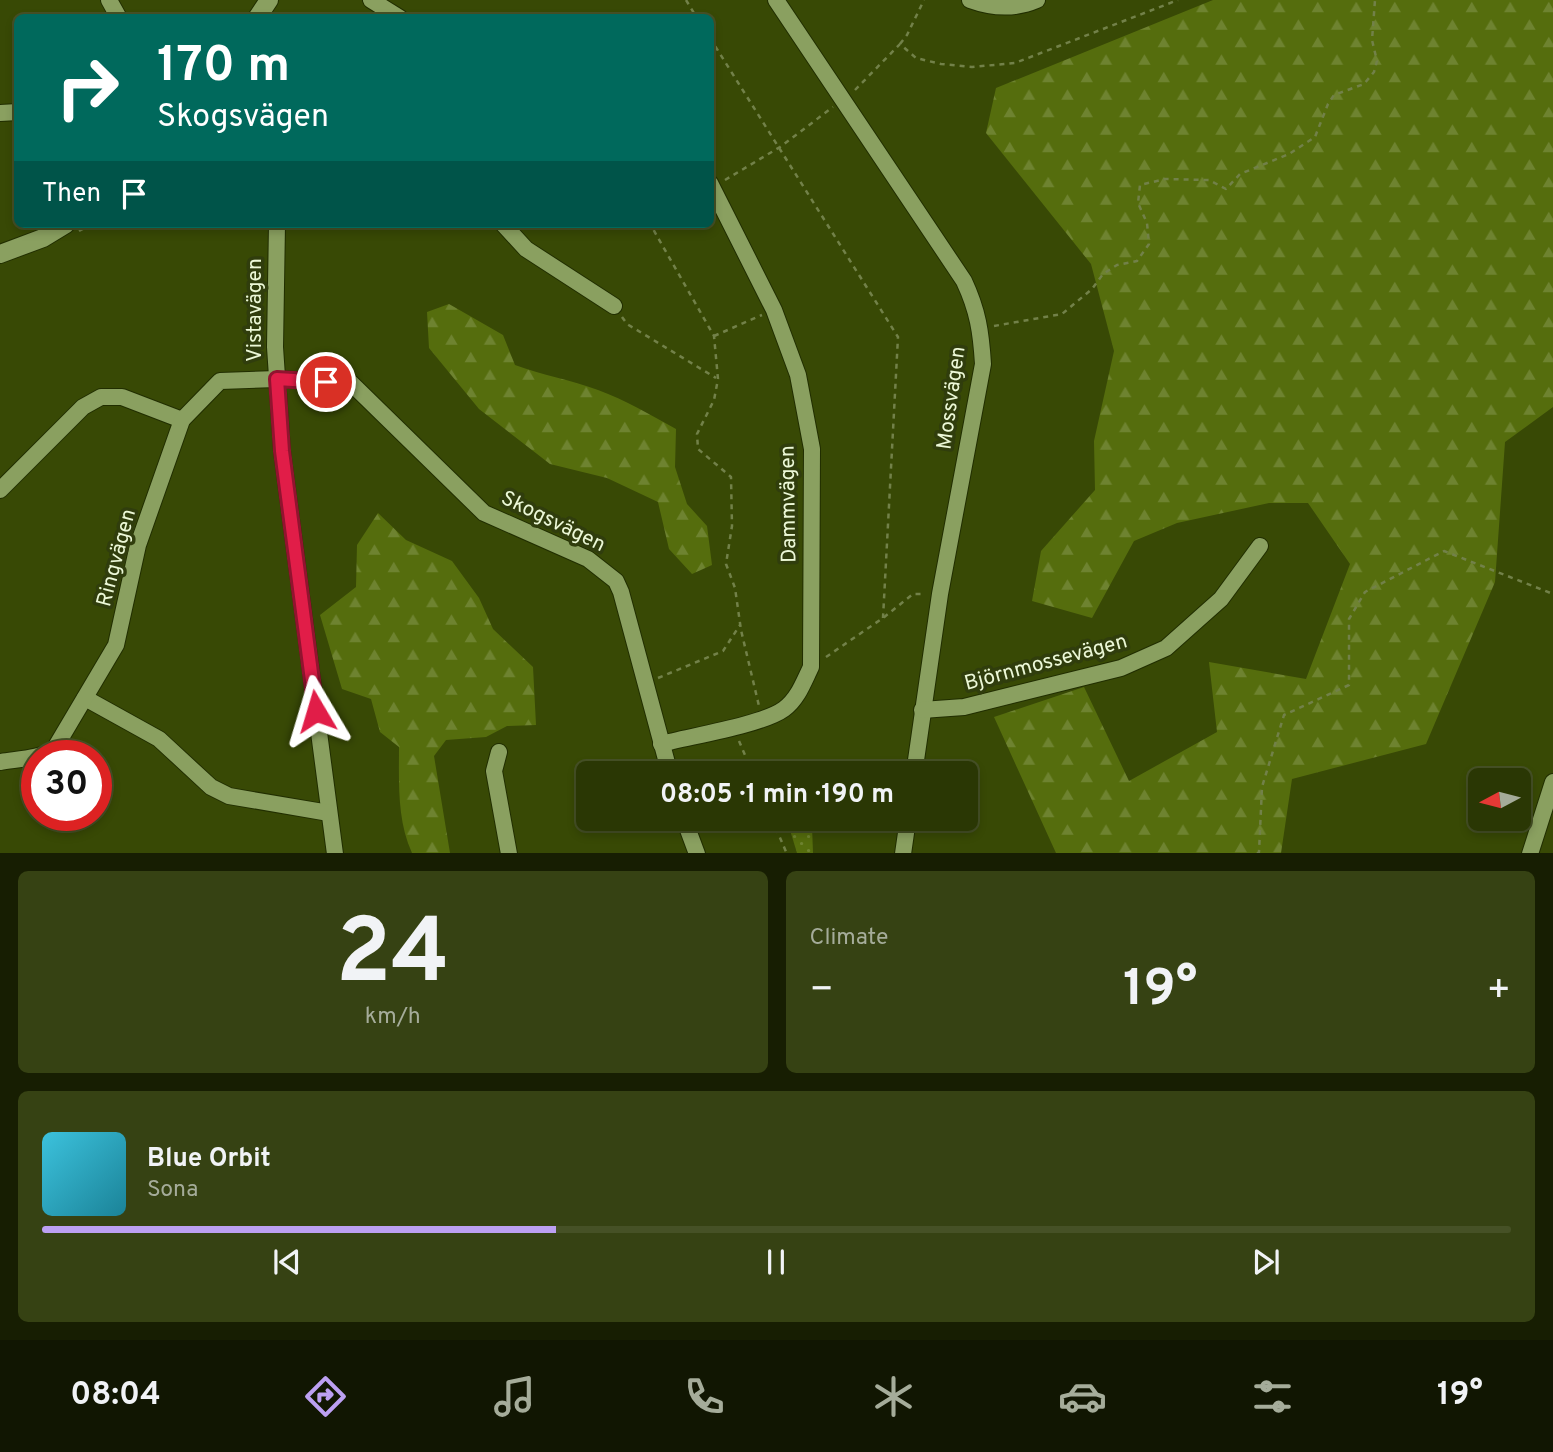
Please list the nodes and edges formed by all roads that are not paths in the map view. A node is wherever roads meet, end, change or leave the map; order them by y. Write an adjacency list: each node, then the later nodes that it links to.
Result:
1 (371, 0): 5 (street)
2 (776, 0): 17 (street, Mossvägen)
3 (970, 0): 4 (street)
4 (1037, 0)
5 (394, 14)
6 (714, 191): 18 (street, Dammvägen)
7 (59, 228): 10 (street)
8 (277, 228): 12 (street, Vistavägen)
9 (507, 228): 11 (street)
10 (0, 254)
11 (614, 306)
12 (277, 379): 13 (street, Ringvägen); 18 (street, Skogsvägen); 24 (street, Vistavägen)
13 (181, 420): 14 (street); 16 (street, Ringvägen)
14 (0, 489)
15 (1260, 546): 17 (street, Björnmossevägen)
16 (85, 698): 22 (street, Ringvägen); 24 (street)
17 (922, 710): 21 (street, Mossvägen)
18 (661, 744): 20 (street, Skogsvägen)
19 (499, 752): 28 (street)
20 (666, 761)
21 (916, 761)
22 (0, 762)
23 (1553, 782): 31 (street)
24 (329, 813): 27 (street, Vistavägen)
25 (689, 831): 29 (street)
26 (906, 831): 30 (street)
27 (335, 853)
28 (509, 853)
29 (697, 853)
30 (903, 853)
31 (1530, 853)

